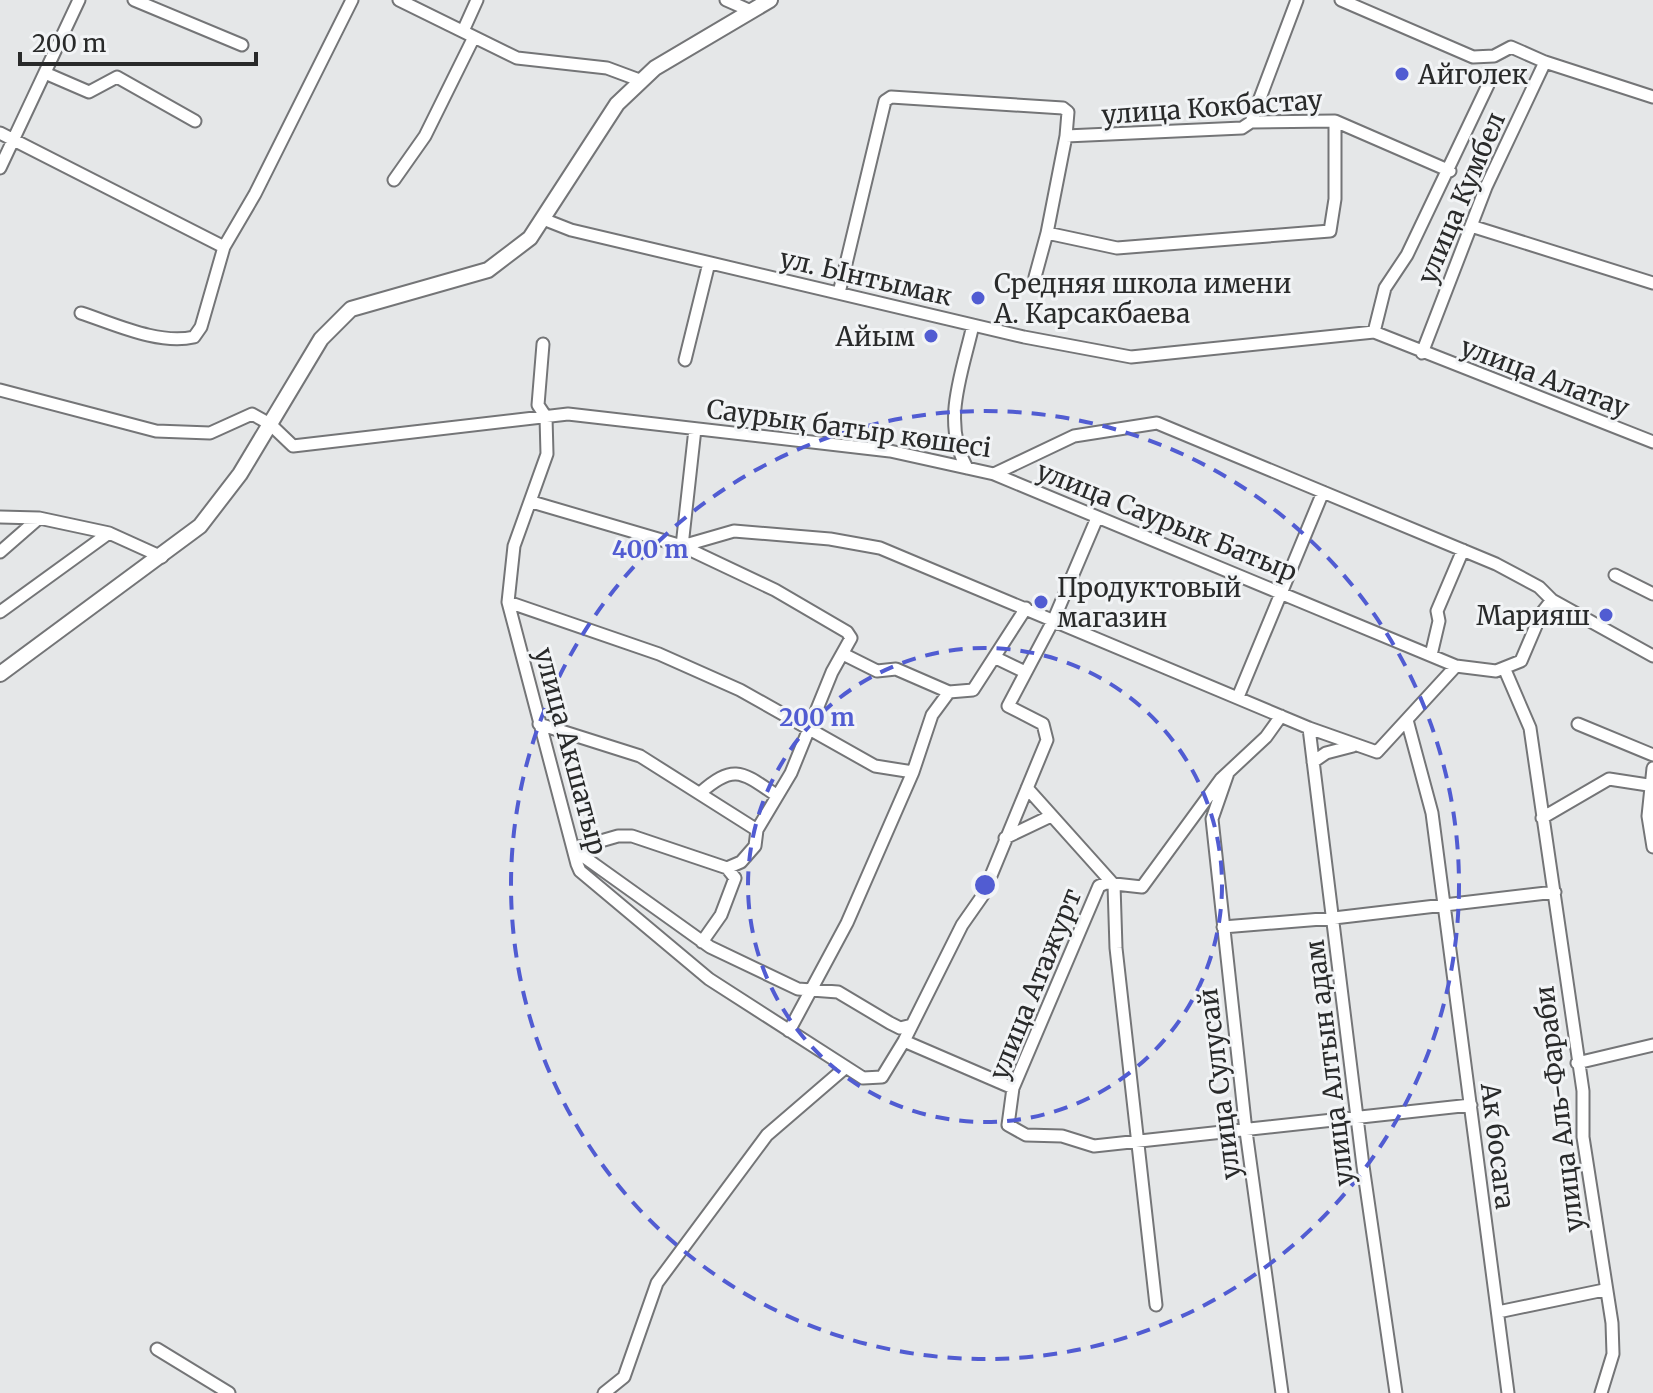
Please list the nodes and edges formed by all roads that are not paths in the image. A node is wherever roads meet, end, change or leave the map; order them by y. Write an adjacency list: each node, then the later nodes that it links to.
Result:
1 (79, 0): 14 (street)
2 (134, 0): 12 (street)
3 (352, 0): 30 (street)
4 (399, 0): 11 (street)
5 (477, 0): 11 (street)
6 (726, 0): 10 (street)
7 (770, 0): 10 (main road)
8 (1297, 0): 20 (street)
9 (1341, 0): 13 (street)
10 (751, 11): 15 (main road)
11 (468, 34): 15 (street); 26 (street)
12 (242, 45)
13 (1545, 62): 17 (street); 28 (street, улица Кумбел)
14 (45, 73): 18 (street); 23 (street)
15 (642, 81): 27 (main road)
16 (1488, 85): 25 (street)
17 (1653, 97)
18 (195, 121)
19 (1335, 121): 20 (street, улица Кокбастау); 25 (street, улица Кокбастау); 29 (street)
20 (1251, 122): 22 (street, улица Кокбастау)
21 (0, 133): 23 (street)
22 (1066, 136): 29 (street, улица Кокбастау); 34 (street)
23 (13, 139): 24 (street); 30 (street)
24 (0, 168)
25 (1450, 171): 37 (street)
26 (394, 180)
27 (543, 219): 31 (street, ул. Ынтымак); 43 (main road)
28 (1471, 226): 33 (street); 39 (street, улица Кумбел)
29 (1047, 233): 32 (street, улица Кокбастау)
30 (224, 247): 35 (street)
31 (709, 263): 34 (street, ул. Ынтымак); 40 (street)
32 (1035, 277)
33 (1653, 283)
34 (839, 293): 36 (street, ул. Ынтымак)
35 (81, 313)
36 (973, 325): 37 (street, ул. Ынтымак); 46 (street)
37 (1374, 332): 39 (street, улица Алатау)
38 (543, 344): 42 (street, улица Акшатыр)
39 (1422, 353): 45 (street, улица Алатау)
40 (685, 360)
41 (0, 390): 43 (street)
42 (546, 417): 43 (street, Саурық батыр көшесі); 44 (street, Саурық батыр көшесі); 49 (street, улица Акшатыр)
43 (270, 424): 57 (main road)
44 (695, 429): 46 (street, Саурық батыр көшесі); 54 (street)
45 (1653, 442)
46 (967, 468): 47 (street, Саурық батыр көшесі)
47 (994, 474): 48 (street, Саурық батыр көшесі); 52 (street, улица Саурык Батыр)
48 (1323, 492): 55 (street, Саурық батыр көшесі); 59 (street)
49 (532, 502): 54 (street); 62 (street, улица Акшатыр)
50 (0, 517): 51 (street)
51 (39, 518): 53 (street); 56 (street)
52 (1097, 518): 59 (street, улица Саурык Батыр); 65 (street)
53 (109, 533): 57 (street); 64 (street)
54 (682, 546): 63 (street); 66 (street)
55 (1463, 550): 61 (street, Саурық батыр көшесі); 67 (street)
56 (0, 552)
57 (162, 557): 73 (main road)
58 (1615, 575): 60 (street)
59 (1281, 591): 67 (street, улица Саурык Батыр); 75 (street)
60 (1653, 594)
61 (1552, 600): 68 (street, Саурық батыр көшесі); 71 (street)
62 (508, 602): 78 (street, улица Акшатыр); 81 (street)
63 (1026, 608): 65 (street); 69 (street)
64 (0, 612)
65 (1054, 619): 72 (street); 75 (street)
66 (843, 654): 74 (street); 81 (street)
67 (1431, 655): 70 (street, улица Саурык Батыр)
68 (1653, 656)
69 (996, 658): 72 (street); 74 (street)
70 (1456, 666): 71 (street, улица Саурык Батыр); 77 (street)
71 (1505, 670): 93 (street, улица Аль-Фараби)
72 (1025, 672): 89 (street)
73 (0, 674)
74 (949, 692): 87 (street)
75 (1238, 697): 76 (street)
76 (1281, 716): 80 (street); 86 (street, улица Атажурт)
77 (1407, 720): 82 (street); 101 (street, Ак босага)
78 (539, 724): 90 (street); 97 (street, улица Акшатыр)
79 (1578, 724): 83 (street)
80 (1309, 728): 82 (street); 84 (street, улица Алтын адам)
81 (807, 729): 87 (street); 91 (street)
82 (1357, 745): 84 (street)
83 (1653, 755)
84 (1313, 762): 102 (street, улица Алтын адам)
85 (1653, 768): 88 (street)
86 (1228, 771): 99 (street, улица Атажурт); 103 (street, улица Сулусай)
87 (913, 772): 105 (street)
88 (1648, 785): 93 (street); 96 (street)
89 (1027, 788): 92 (street); 95 (street)
90 (700, 793): 91 (street); 94 (street)
91 (776, 795): 94 (street)
92 (1051, 816): 95 (street); 99 (street)
93 (1542, 818): 100 (street, улица Аль-Фараби)
94 (757, 830): 98 (street)
95 (1005, 838): 106 (street)
96 (1653, 847)
97 (573, 849): 98 (street); 104 (street); 107 (street, улица Акшатыр)
98 (727, 868): 104 (street)
99 (1114, 885): 112 (street, улица Атажурт); 116 (street)
100 (1555, 892): 101 (street); 110 (street, улица Аль-Фараби)
101 (1445, 904): 102 (street); 113 (street, Ак босага)
102 (1334, 918): 103 (street); 114 (street, улица Алтын адам)
103 (1223, 927): 115 (street, улица Сулусай)
104 (702, 942): 105 (street)
105 (809, 990): 106 (street); 107 (street)
106 (912, 1025): 108 (street)
107 (789, 1031): 111 (street, улица Акшатыр)
108 (904, 1041): 111 (street, улица Акшатыр); 112 (street)
109 (1653, 1045): 110 (street)
110 (1577, 1063): 117 (street, улица Аль-Фараби)
111 (846, 1067): 122 (street)
112 (1013, 1088): 116 (street, улица Атажурт)
113 (1471, 1105): 114 (street); 119 (street, Ак босага)
114 (1357, 1116): 115 (street); 124 (street, улица Алтын адам)
115 (1246, 1131): 116 (street); 123 (street, улица Сулусай)
116 (1138, 1144): 118 (street)
117 (1604, 1290): 119 (street); 126 (street, улица Аль-Фараби)
118 (1156, 1305)
119 (1498, 1312): 125 (street, Ак босага)
120 (157, 1349): 121 (street)
121 (229, 1393)
122 (604, 1393)
123 (1282, 1393)
124 (1396, 1393)
125 (1508, 1393)
126 (1601, 1393)

